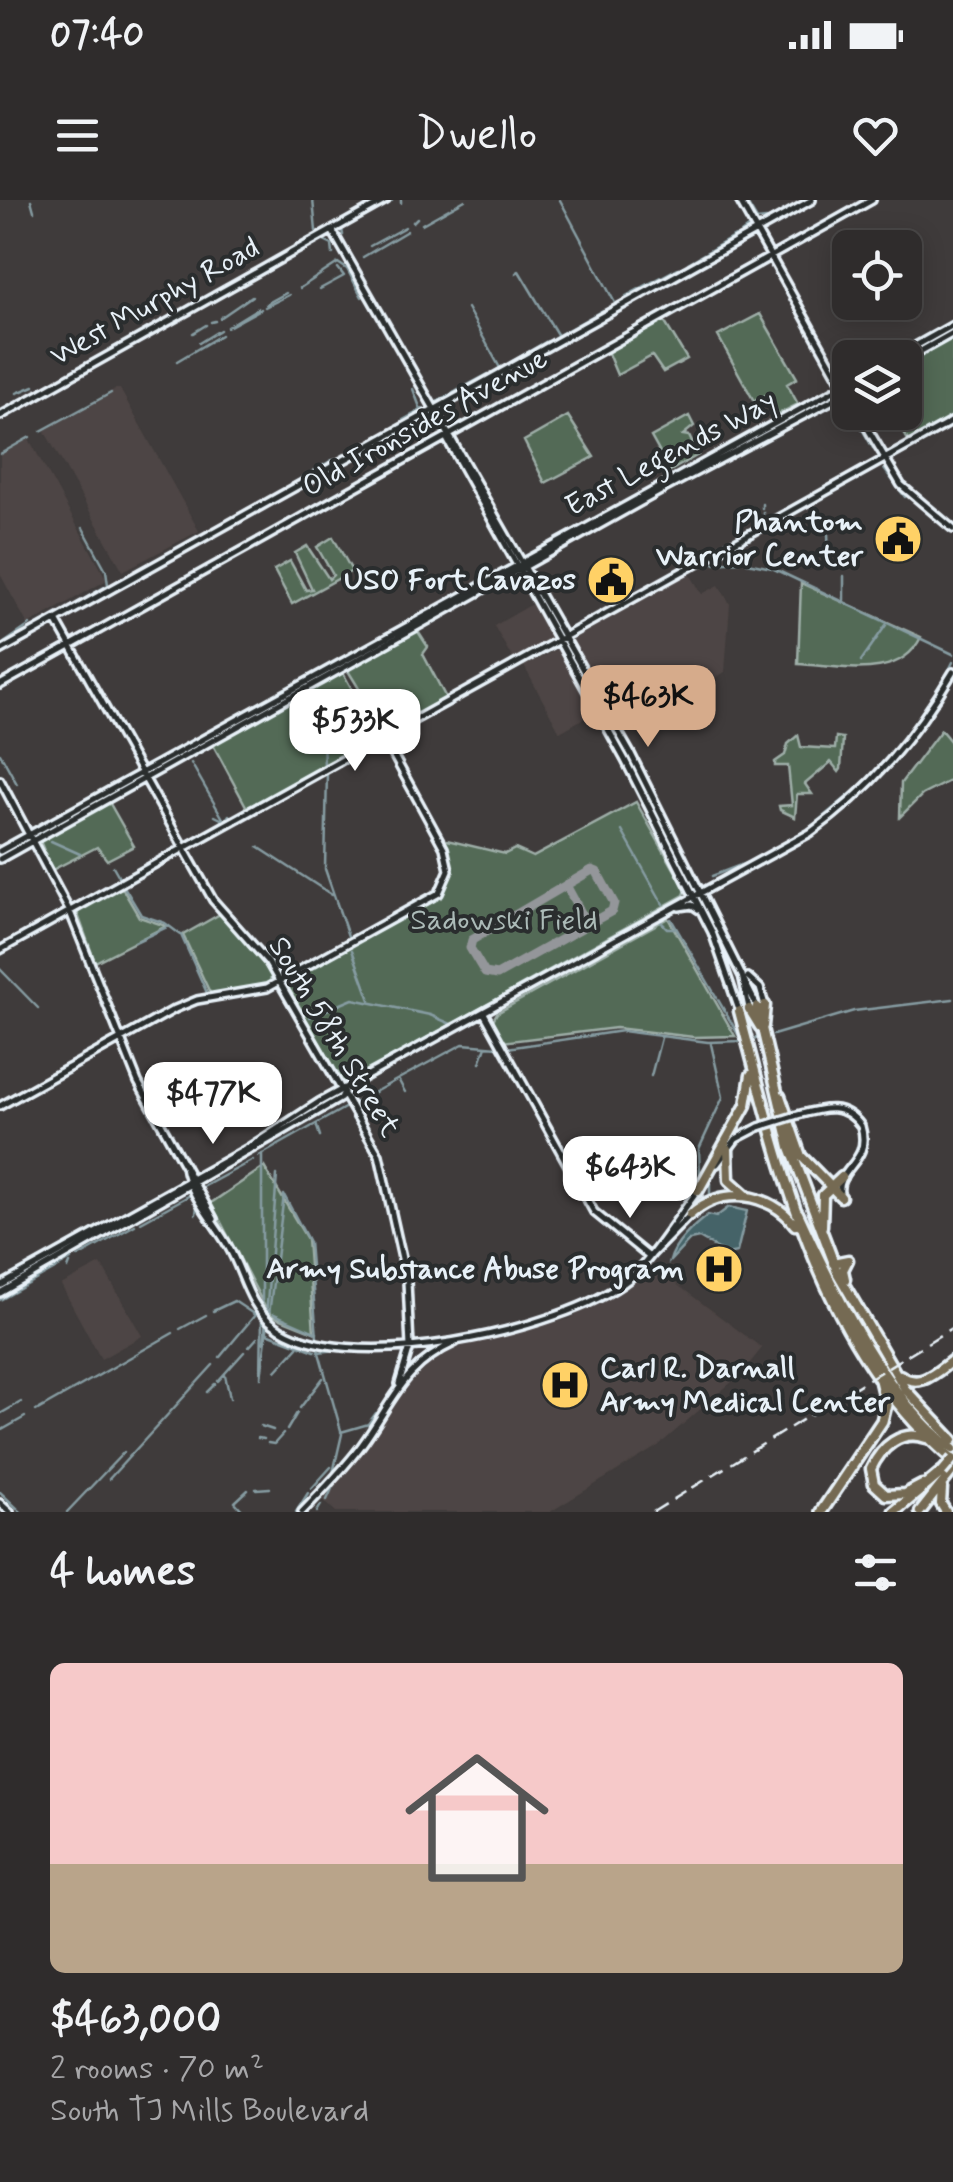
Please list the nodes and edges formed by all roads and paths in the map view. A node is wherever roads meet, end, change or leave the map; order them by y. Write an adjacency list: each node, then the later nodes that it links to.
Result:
1 (386, 200): 5 (street, West Murphy Road)
2 (738, 200): 6 (street)
3 (812, 200): 6 (street)
4 (872, 200): 7 (street, Old Ironsides Avenue)
5 (332, 230): 15 (street); 16 (street, West Murphy Road)
6 (756, 232): 7 (street); 15 (street)
7 (770, 257): 12 (street); 19 (street, Old Ironsides Avenue)
8 (953, 324): 10 (street)
9 (953, 333): 11 (street)
10 (922, 342)
11 (922, 350)
12 (832, 363)
13 (832, 398): 21 (street, East Legends Way)
14 (832, 398): 21 (street, East Legends Way)
15 (432, 410): 19 (street); 24 (street)
16 (0, 416)
17 (953, 421): 20 (street)
18 (867, 430): 20 (street)
19 (448, 436): 23 (street); 26 (street, Old Ironsides Avenue)
20 (883, 460): 22 (street); 25 (street)
21 (672, 481): 23 (street, East Legends Way); 23 (street, East Legends Way)
22 (953, 529)
23 (519, 566): 25 (street); 31 (street)
24 (56, 620): 26 (street, South 58th Street); 27 (street)
25 (560, 639): 30 (street); 37 (street)
26 (71, 646): 29 (street, Old Ironsides Avenue); 31 (street, South 58th Street)
27 (0, 651)
28 (953, 672): 37 (street)
29 (0, 685)
30 (384, 738): 34 (street); 42 (street)
31 (143, 775): 33 (street); 34 (street, South 58th Street)
32 (0, 780): 33 (street)
33 (30, 838): 35 (street); 36 (street); 39 (street)
34 (184, 848): 39 (street); 42 (street, South 58th Street)
35 (0, 851)
36 (0, 859)
37 (698, 894): 38 (street); 40 (street); 43 (street)
38 (676, 907): 40 (street); 44 (street)
39 (70, 912): 41 (street); 45 (street)
40 (702, 912): 43 (street)
41 (0, 950)
42 (280, 982): 45 (street); 48 (street, South 58th Street)
43 (755, 1008): 46 (main road); 47 (main road)
44 (484, 1013): 48 (street); 61 (street)
45 (119, 1040): 49 (street); 52 (street)
46 (750, 1055): 53 (main road); 55 (main road)
47 (777, 1090): 54 (main road); 62 (main road)
48 (344, 1092): 52 (street); 66 (street, South 58th Street)
49 (0, 1106)
50 (728, 1149): 51 (street, bridge); 55 (street); 57 (main road)
51 (842, 1177): 54 (main road); 56 (street)
52 (193, 1182): 63 (street); 66 (street)
53 (784, 1182): 59 (main road); 60 (main road)
54 (830, 1186): 56 (main road); 62 (main road)
55 (698, 1190): 58 (street)
56 (841, 1196)
57 (752, 1197): 58 (main road); 59 (main road)
58 (687, 1212): 61 (street); 61 (street)
59 (803, 1237): 69 (main road)
60 (812, 1244): 62 (main road); 73 (main road)
61 (648, 1256): 65 (street)
62 (832, 1261): 64 (main road); 64 (main road)
63 (0, 1290)
64 (848, 1294): 68 (main road)
65 (465, 1338): 66 (street); 70 (street)
66 (410, 1347): 70 (street, South 58th Street)
67 (953, 1360): 68 (main road)
68 (886, 1361): 72 (main road)
69 (880, 1380): 71 (main road); 79 (highway)
70 (399, 1384): 78 (street)
71 (928, 1440): 74 (main road); 75 (main road)
72 (953, 1440)
73 (953, 1449)
74 (953, 1460): 75 (main road, bridge)
75 (947, 1474): 80 (highway); 81 (main road); 82 (main road)
76 (0, 1502): 77 (street)
77 (10, 1512)
78 (302, 1512)
79 (821, 1512)
80 (894, 1512)
81 (920, 1512)
82 (946, 1512)

